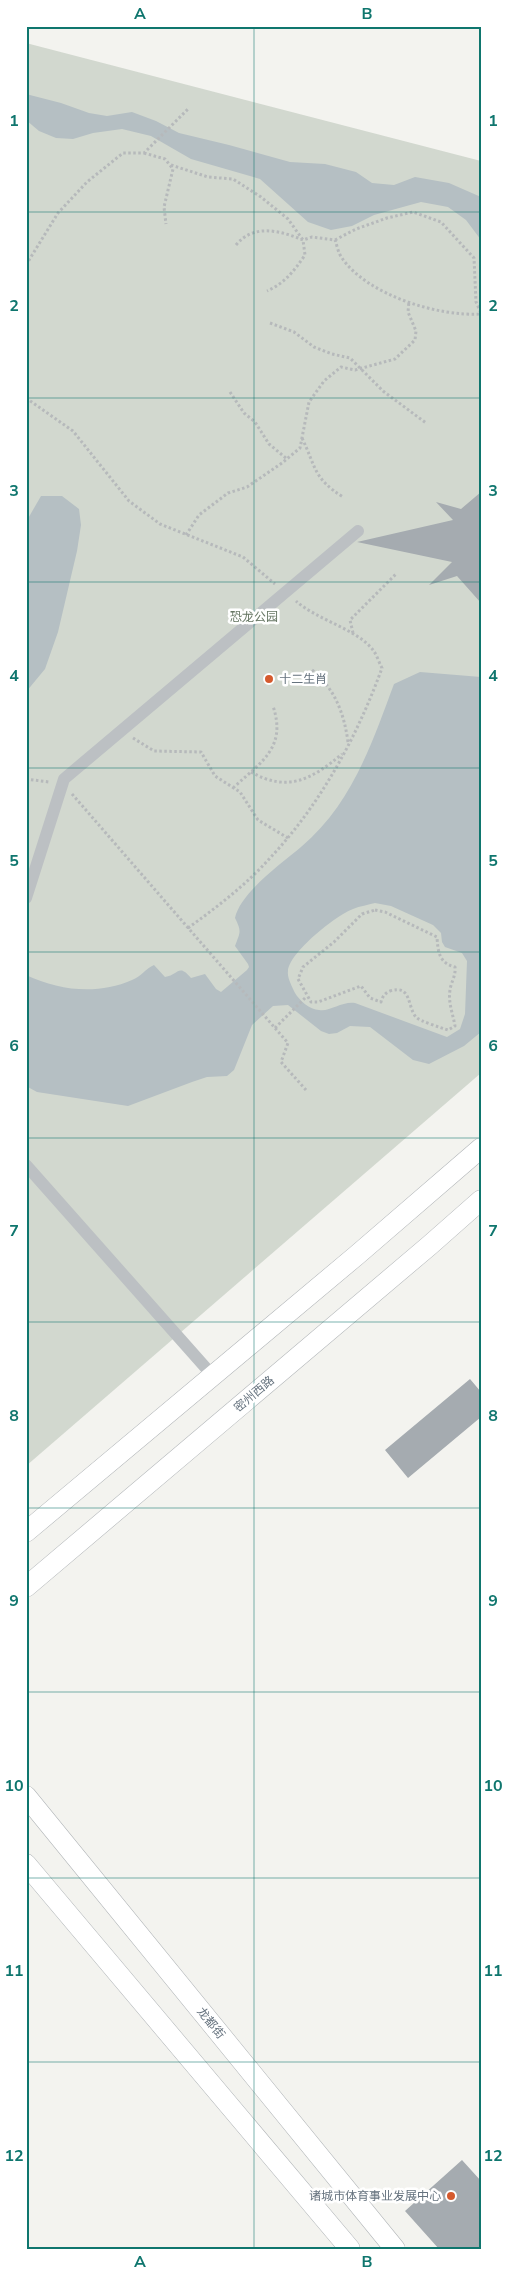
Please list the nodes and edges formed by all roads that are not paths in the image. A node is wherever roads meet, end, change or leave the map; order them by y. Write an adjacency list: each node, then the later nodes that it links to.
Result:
1 (358, 532): 2 (street)
2 (26, 898)
3 (481, 1148): 6 (main road)
4 (27, 1169): 6 (street)
5 (481, 1200): 8 (main road, 密州西路)
6 (213, 1376): 7 (main road)
7 (26, 1532)
8 (26, 1587)
9 (26, 1796): 12 (main road, 龙都街)
10 (26, 1864): 11 (main road)
11 (350, 2249)
12 (395, 2249)

